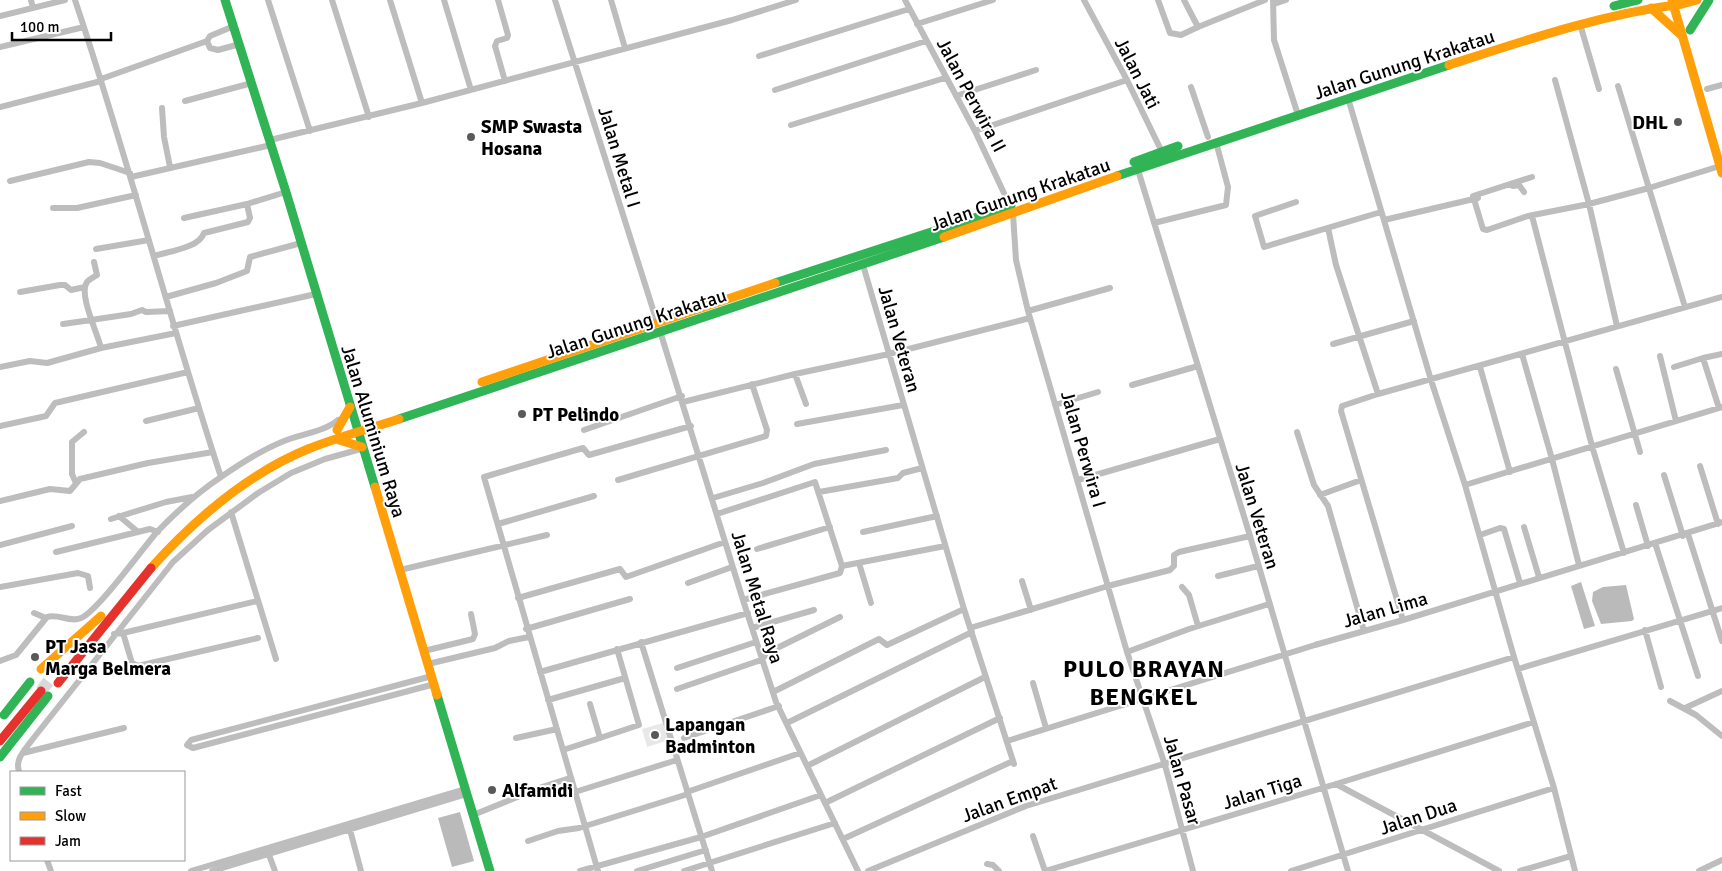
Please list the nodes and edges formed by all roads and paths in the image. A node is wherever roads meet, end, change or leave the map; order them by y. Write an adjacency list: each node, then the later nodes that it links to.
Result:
1 (31, 0): 26 (street)
2 (66, 0): 23 (street)
3 (75, 0): 33 (street)
4 (225, 0): 32 (main road, Jalan Aluminium Raya)
5 (268, 0): 68 (street)
6 (332, 0): 65 (street)
7 (390, 0): 61 (street)
8 (444, 0): 56 (street)
9 (498, 0): 49 (street)
10 (556, 0): 43 (street, Jalan Metal I)
11 (611, 0): 41 (street)
12 (796, 0): 41 (street)
13 (905, 0): 28 (street, Jalan Perwira II)
14 (993, 0): 30 (street)
15 (1084, 0): 47 (street, Jalan Jati)
16 (1158, 0): 34 (street)
17 (1184, 0): 34 (street)
18 (1265, 0): 34 (street)
19 (1286, 0): 24 (street)
20 (1638, 0): 64 (main road, Jalan Gunung Krakatau)
21 (1696, 0): 25 (main road, Jalan Gunung Krakatau)
22 (1709, 0): 35 (main road)
23 (53, 2): 26 (street)
24 (1274, 2): 64 (street)
25 (1677, 2): 27 (main road, Jalan Gunung Krakatau); 35 (main road); 36 (main road)
26 (33, 8): 29 (street)
27 (1651, 8): 31 (main road, Jalan Gunung Krakatau); 36 (main road)
28 (909, 9): 30 (street, Jalan Perwira II); 42 (street)
29 (0, 16)
30 (917, 24): 38 (street, Jalan Perwira II)
31 (1580, 24): 54 (street); 59 (main road, Jalan Gunung Krakatau)
32 (234, 26): 37 (street); 39 (main road, Jalan Aluminium Raya)
33 (84, 27): 40 (street); 46 (street)
34 (1198, 27)
35 (1690, 30): 55 (main road)
36 (1683, 37): 76 (main road)
37 (207, 41): 39 (street); 46 (street)
38 (926, 41): 45 (street, Jalan Perwira II); 57 (street)
39 (240, 44): 50 (main road, Jalan Aluminium Raya)
40 (0, 47)
41 (625, 48): 43 (street)
42 (758, 56)
43 (574, 62): 49 (street); 113 (street, Jalan Metal I)
44 (1036, 70): 58 (street)
45 (945, 78): 58 (street, Jalan Perwira II); 66 (street)
46 (101, 80): 62 (street); 77 (street)
47 (1127, 80): 67 (street); 73 (street, Jalan Jati)
48 (1555, 80): 87 (street)
49 (505, 81): 56 (street)
50 (252, 83): 60 (street); 71 (main road, Jalan Aluminium Raya)
51 (1722, 85): 55 (street)
52 (1618, 86): 80 (street)
53 (1190, 87): 69 (street)
54 (1599, 88)
55 (1707, 89): 72 (main road)
56 (471, 90): 61 (street)
57 (775, 90)
58 (956, 96): 67 (street, Jalan Perwira II)
59 (1348, 98): 64 (main road, Jalan Gunung Krakatau); 90 (street)
60 (185, 101)
61 (422, 103): 65 (street)
62 (0, 107)
63 (162, 108): 74 (street)
64 (1297, 111): 69 (main road, Jalan Gunung Krakatau); 70 (main road, Jalan Gunung Krakatau)
65 (369, 117): 68 (street)
66 (791, 125)
67 (975, 130): 89 (street, Jalan Perwira II)
68 (310, 131): 71 (street)
69 (1208, 137): 73 (main road, Jalan Gunung Krakatau)
70 (1216, 142): 73 (main road, Jalan Gunung Krakatau); 94 (street)
71 (271, 143): 74 (street); 81 (main road, Jalan Aluminium Raya)
72 (1722, 143)
73 (1163, 156): 75 (main road, Jalan Gunung Krakatau); 89 (main road, Jalan Gunung Krakatau)
74 (170, 167): 77 (street)
75 (1138, 170): 89 (main road, Jalan Gunung Krakatau); 94 (street, Jalan Veteran)
76 (1721, 170): 80 (street)
77 (130, 175): 79 (street); 83 (street)
78 (1532, 177): 84 (street)
79 (10, 181)
80 (1650, 188): 87 (street); 108 (street)
81 (286, 192): 86 (street); 97 (main road, Jalan Aluminium Raya)
82 (1524, 192): 84 (street)
83 (136, 195): 88 (street); 96 (street)
84 (1474, 199): 91 (street); 93 (street)
85 (1296, 202): 95 (street)
86 (247, 204): 92 (street); 99 (street)
87 (1588, 204): 91 (street); 115 (street)
88 (53, 208)
89 (1012, 210): 101 (main road, Jalan Gunung Krakatau); 110 (street, Jalan Perwira I); 113 (main road, Jalan Gunung Krakatau)
90 (1381, 212): 93 (street); 95 (street)
91 (1532, 216): 119 (street)
92 (184, 218)
93 (1384, 220): 112 (street)
94 (1154, 222): 127 (street, Jalan Veteran)
95 (1328, 228): 118 (street)
96 (149, 240): 98 (street); 99 (street)
97 (301, 243): 105 (main road, Jalan Aluminium Raya); 107 (street)
98 (96, 249)
99 (154, 256): 107 (street)
100 (94, 262): 102 (street)
101 (863, 266): 117 (main road, Jalan Gunung Krakatau); 122 (street, Jalan Veteran)
102 (85, 287): 104 (street); 111 (street)
103 (1110, 288): 110 (street)
104 (20, 292)
105 (316, 294): 116 (street); 139 (main road, Jalan Aluminium Raya)
106 (1722, 296): 108 (street)
107 (166, 297): 109 (street)
108 (1685, 307): 115 (street)
109 (170, 311): 111 (street); 116 (street)
110 (1029, 314): 122 (street); 144 (street, Jalan Perwira I)
111 (91, 320): 114 (street); 121 (street)
112 (1414, 321): 118 (street); 134 (street)
113 (657, 322): 117 (street, Jalan Metal Raya); 152 (main road, Jalan Gunung Krakatau)
114 (63, 324)
115 (1618, 326): 119 (street)
116 (175, 329): 121 (street); 132 (street)
117 (661, 332): 140 (street, Jalan Metal Raya); 152 (main road, Jalan Gunung Krakatau)
118 (1360, 337): 120 (street); 138 (street)
119 (1564, 341): 123 (street); 159 (street)
120 (1333, 344)
121 (102, 348): 128 (street)
122 (889, 354): 133 (street); 143 (street, Jalan Veteran)
123 (1522, 354): 129 (street); 165 (street)
124 (1722, 354): 126 (street)
125 (1660, 356): 148 (street)
126 (1703, 358): 130 (street); 142 (street)
127 (1198, 366): 136 (street); 158 (street, Jalan Veteran)
128 (0, 367)
129 (1480, 367): 134 (street); 168 (street)
130 (1674, 367)
131 (1616, 369): 156 (street)
132 (188, 372): 146 (street); 150 (street)
133 (795, 374): 135 (street); 141 (street)
134 (1431, 380): 138 (street); 175 (street)
135 (752, 384): 140 (street); 164 (street)
136 (1132, 385)
137 (1098, 392): 144 (street)
138 (1378, 394): 173 (street)
139 (347, 397): 145 (main road, Jalan Aluminium Raya); 170 (street)
140 (682, 399): 151 (street, Jalan Metal Raya); 153 (street)
141 (806, 404)
142 (1720, 404): 148 (street)
143 (903, 405): 149 (street); 167 (street, Jalan Veteran)
144 (1055, 405): 172 (street, Jalan Perwira I)
145 (350, 406): 152 (main road, Jalan Aluminium Raya); 157 (main road)
146 (198, 408): 147 (street); 162 (street)
147 (146, 420)
148 (1676, 421): 156 (street)
149 (797, 424)
150 (0, 426)
151 (691, 426): 164 (street, Jalan Metal Raya); 189 (street)
152 (356, 428): 157 (main road); 160 (main road, Jalan Aluminium Raya)
153 (584, 430)
154 (84, 432): 174 (street)
155 (1297, 432): 177 (street)
156 (1634, 433): 159 (street); 163 (street)
157 (337, 434): 160 (main road); 239 (main road); 239 (main road)
158 (1220, 439): 172 (street); 199 (street, Jalan Veteran)
159 (1592, 446): 165 (street); 208 (street)
160 (362, 448): 183 (street); 214 (main road, Jalan Aluminium Raya)
161 (886, 450): 180 (street)
162 (213, 452): 170 (street); 174 (street)
163 (1640, 452)
164 (700, 456): 171 (street); 180 (street, Jalan Metal Raya)
165 (1552, 459): 168 (street); 210 (street)
166 (1700, 466): 188 (street)
167 (922, 468): 176 (street); 186 (street, Jalan Veteran)
168 (1510, 472): 175 (street)
169 (1664, 475): 198 (street)
170 (221, 477): 179 (street)
171 (618, 480)
172 (1078, 480): 220 (street, Jalan Perwira I)
173 (1361, 480): 177 (street); 243 (street)
174 (76, 483): 181 (street)
175 (1465, 485): 197 (street)
176 (819, 492): 184 (street); 191 (street)
177 (1320, 495): 249 (street)
178 (594, 496): 189 (street)
179 (192, 497): 185 (street); 194 (street)
180 (713, 498): 184 (street, Jalan Metal Raya)
181 (0, 501)
182 (1636, 505): 205 (street)
183 (231, 512): 228 (street); 250 (street)
184 (717, 514): 200 (street, Jalan Metal Raya)
185 (119, 516): 187 (street); 193 (street)
186 (937, 516): 195 (street); 204 (street, Jalan Veteran)
187 (111, 519)
188 (1721, 523): 198 (street, Jalan Lima)
189 (498, 524): 203 (street)
190 (72, 526): 202 (street)
191 (830, 527): 206 (street); 211 (street)
192 (1524, 527): 216 (street)
193 (138, 532): 194 (street); 207 (street)
194 (158, 532): 241 (street)
195 (863, 532)
196 (547, 535): 203 (street)
197 (1480, 535): 219 (street); 224 (street)
198 (1685, 535): 201 (street, Jalan Lima); 235 (street)
199 (1250, 536): 212 (street, Jalan Veteran); 220 (street)
200 (724, 542): 213 (street, Jalan Metal Raya); 225 (street)
201 (1655, 543): 205 (street, Jalan Lima); 242 (street)
202 (0, 544)
203 (504, 546): 214 (street); 225 (street)
204 (945, 546): 209 (street); 232 (street, Jalan Veteran)
205 (1648, 546): 208 (street, Jalan Lima)
206 (757, 549)
207 (56, 552)
208 (1624, 553): 210 (street, Jalan Lima)
209 (859, 563): 211 (street); 229 (street)
210 (1580, 565): 216 (street, Jalan Lima)
211 (842, 566): 227 (street)
212 (1258, 566): 215 (street); 230 (street, Jalan Veteran)
213 (732, 567): 218 (street); 227 (street, Jalan Metal Raya)
214 (400, 570): 258 (main road, Jalan Aluminium Raya)
215 (1218, 576)
216 (1539, 577): 219 (street, Jalan Lima)
217 (1022, 581): 234 (street)
218 (688, 583)
219 (1520, 583): 224 (street, Jalan Lima)
220 (1108, 586): 234 (street); 259 (street, Jalan Perwira I)
221 (0, 587): 223 (street)
222 (1182, 587): 244 (street)
223 (90, 588)
224 (1496, 591): 243 (street, Jalan Lima); 261 (street)
225 (518, 598): 245 (street)
226 (630, 599): 245 (street)
227 (743, 600): 237 (street, Jalan Metal Raya)
228 (257, 601): 251 (street); 262 (street)
229 (871, 603)
230 (1269, 604): 244 (street); 260 (street, Jalan Veteran)
231 (1722, 608): 235 (street)
232 (964, 609): 247 (street, Jalan Veteran); 280 (street)
233 (814, 610): 246 (street)
234 (1031, 610): 247 (street)
235 (1713, 611): 242 (street); 254 (street)
236 (34, 613): 241 (street)
237 (748, 613): 246 (street, Jalan Metal Raya); 255 (street)
238 (471, 614): 258 (street)
239 (101, 616): 267 (main road)
240 (840, 617): 263 (street)
241 (46, 618): 264 (street)
242 (1680, 619): 248 (street); 270 (street)
243 (1403, 620): 249 (street, Jalan Lima)
244 (1198, 626): 259 (street)
245 (526, 628): 252 (street)
246 (752, 628): 256 (street, Jalan Metal Raya)
247 (971, 630): 271 (street, Jalan Veteran); 294 (street)
248 (1645, 630): 268 (street); 277 (street)
249 (1364, 631): 260 (street, Jalan Lima)
250 (114, 634): 251 (street); 307 (street)
251 (123, 634): 253 (street)
252 (529, 637): 265 (street); 269 (street)
253 (258, 638)
254 (1722, 641)
255 (641, 642): 257 (street); 310 (street)
256 (756, 642): 263 (street, Jalan Metal Raya); 266 (street)
257 (617, 649): 269 (street); 272 (street)
258 (424, 651): 265 (main road, Jalan Aluminium Raya)
259 (1126, 652): 282 (street, Jalan Perwira I)
260 (1284, 655): 282 (street, Jalan Lima); 292 (street, Jalan Veteran)
261 (1514, 658): 268 (street); 292 (street, Jalan Empat)
262 (276, 659)
263 (762, 660): 278 (street); 280 (street, Jalan Metal Raya)
264 (0, 661)
265 (428, 664): 273 (main road, Jalan Aluminium Raya)
266 (677, 668)
267 (41, 669)
268 (1518, 670): 293 (street)
269 (540, 672): 283 (street)
270 (1698, 676)
271 (985, 677): 291 (street, Jalan Veteran); 312 (street)
272 (625, 678): 283 (street); 302 (street)
273 (433, 680): 276 (street); 281 (street); 318 (main road, Jalan Aluminium Raya)
274 (30, 682): 288 (main road)
275 (1033, 684): 298 (street)
276 (395, 686): 281 (street); 289 (street)
277 (1661, 687)
278 (677, 689)
279 (1722, 691): 287 (street)
280 (773, 692): 286 (street, Jalan Metal Raya)
281 (397, 694): 295 (street)
282 (1142, 699): 298 (street, Jalan Lima); 311 (street, Jalan Pasar)
283 (548, 700): 299 (street)
284 (1670, 701): 287 (street)
285 (590, 704): 302 (street)
286 (779, 706): 294 (street, Jalan Metal Raya); 303 (street)
287 (1685, 708): 300 (street)
288 (4, 715)
289 (283, 716): 290 (street); 295 (street)
290 (273, 718): 296 (street); 296 (street)
291 (1000, 718): 305 (street, Jalan Veteran); 322 (street)
292 (1304, 721): 311 (street, Jalan Empat); 316 (street, Jalan Veteran)
293 (1534, 722): 315 (street, Jalan Tiga); 317 (street)
294 (787, 723): 308 (street, Jalan Metal Raya)
295 (286, 724): 296 (street)
296 (276, 726)
297 (124, 728): 307 (street)
298 (1046, 728): 305 (street, Jalan Lima)
299 (557, 730): 301 (street); 306 (street)
300 (1722, 736)
301 (516, 738)
302 (600, 738): 306 (street)
303 (684, 738)
304 (1, 740): 309 (main road)
305 (1007, 740): 331 (street, Jalan Veteran)
306 (563, 750): 314 (street)
307 (23, 753): 313 (street)
308 (800, 753): 312 (street, Jalan Metal Raya); 320 (street)
309 (0, 757)
310 (677, 760): 319 (street); 320 (street)
311 (1165, 765): 327 (street, Jalan Pasar); 352 (street, Jalan Empat)
312 (807, 766): 321 (street, Jalan Metal Raya)
313 (19, 771)
314 (570, 778): 319 (street); 323 (street)
315 (1336, 784): 316 (street, Jalan Tiga); 328 (street)
316 (1323, 788): 327 (street, Jalan Tiga); 335 (street, Jalan Veteran)
317 (1554, 788): 328 (street, Jalan Dua); 336 (street)
318 (466, 791): 323 (main road, Jalan Aluminium Raya); 326 (street)
319 (575, 792): 325 (street)
320 (687, 793): 325 (street); 329 (street)
321 (821, 796): 322 (street, Jalan Metal Raya); 329 (street)
322 (825, 803): 324 (street, Jalan Metal Raya)
323 (473, 815): 346 (main road, Jalan Aluminium Raya)
324 (835, 823): 331 (street, Jalan Metal Raya); 338 (street)
325 (585, 826): 332 (street); 341 (street)
326 (349, 827): 334 (street); 345 (street)
327 (1182, 831): 354 (street, Jalan Tiga); 355 (street, Jalan Pasar)
328 (1421, 831): 335 (street, Jalan Dua); 358 (street)
329 (701, 836): 333 (street); 341 (street)
330 (1033, 836): 354 (street)
331 (843, 839): 351 (street, Jalan Metal Raya)
332 (528, 841)
333 (706, 850): 338 (street); 348 (street)
334 (268, 851): 339 (street); 344 (street)
335 (1343, 855): 356 (street, Jalan Dua); 357 (street, Jalan Veteran)
336 (1571, 856): 359 (street); 360 (street)
337 (1722, 860): 361 (street)
338 (710, 862): 349 (street); 350 (street)
339 (225, 864): 342 (street); 343 (street)
340 (987, 864): 353 (street)
341 (597, 868): 347 (street)
342 (191, 871)
343 (212, 871)
344 (275, 871)
345 (362, 871)
346 (490, 871)
347 (580, 871)
348 (637, 871)
349 (684, 871)
350 (712, 871)
351 (857, 871)
352 (868, 871)
353 (999, 871)
354 (1045, 871)
355 (1193, 871)
356 (1291, 871)
357 (1348, 871)
358 (1499, 871)
359 (1520, 871)
360 (1575, 871)
361 (1699, 871)

